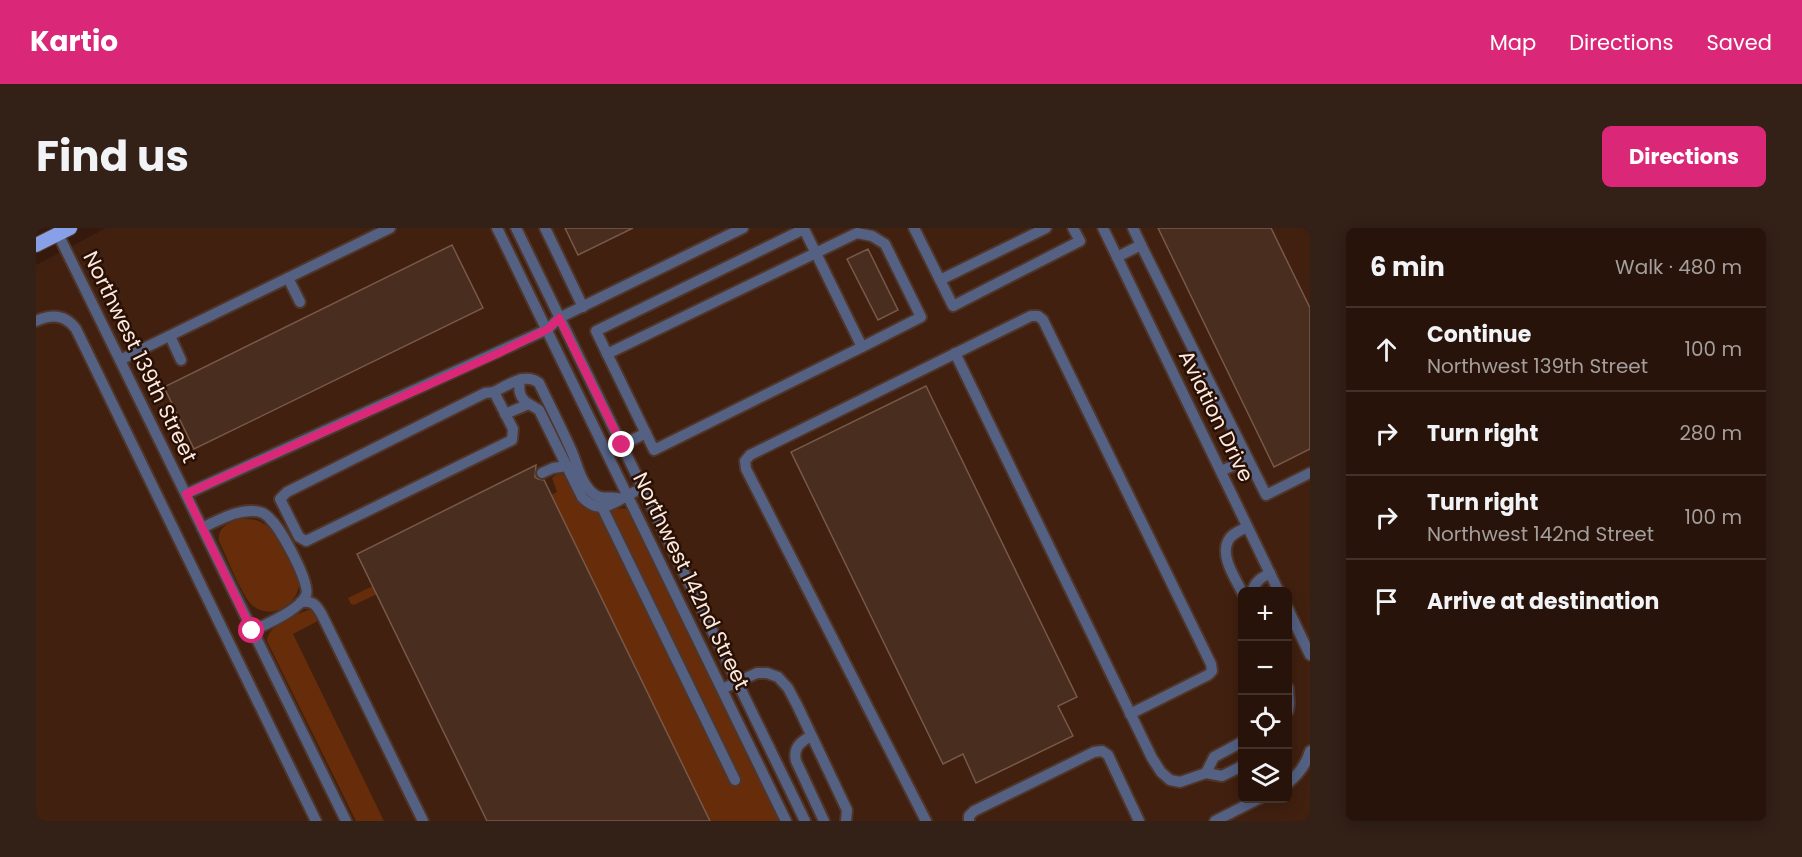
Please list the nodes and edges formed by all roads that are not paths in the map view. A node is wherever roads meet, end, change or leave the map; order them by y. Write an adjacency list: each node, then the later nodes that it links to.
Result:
1 (390, 228): 17 (street)
2 (497, 228): 23 (street, Northwest 142nd Street)
3 (516, 228): 21 (street, Northwest 142nd Street)
4 (545, 228): 20 (street)
5 (743, 228): 20 (street)
6 (805, 228): 15 (street); 27 (street)
7 (914, 228): 18 (street)
8 (1047, 228): 18 (street)
9 (1073, 228): 18 (street)
10 (1103, 228): 16 (street, Aviation Drive)
11 (1133, 228): 14 (street)
12 (64, 231): 13 (main road); 28 (street, Northwest 139th Street)
13 (36, 245)
14 (1141, 245): 16 (street); 36 (street)
15 (816, 252): 25 (street); 25 (street); 27 (street)
16 (1117, 257): 38 (street, Aviation Drive)
17 (288, 278): 19 (street); 24 (street)
18 (940, 280)
19 (300, 302)
20 (583, 307): 21 (street)
21 (559, 318): 23 (street); 35 (street, Northwest 142nd Street)
22 (36, 321): 68 (street)
23 (548, 329): 42 (street); 43 (street, Northwest 142nd Street)
24 (170, 336): 28 (street); 29 (street)
25 (862, 347): 34 (street)
26 (955, 353): 59 (street); 59 (street); 75 (street)
27 (607, 354): 34 (street)
28 (120, 360): 42 (street, Northwest 139th Street)
29 (181, 360)
30 (521, 379): 31 (street); 32 (street); 43 (street)
31 (494, 392): 33 (street); 33 (street)
32 (529, 404): 33 (street); 37 (street)
33 (505, 414)
34 (646, 433): 35 (street)
35 (622, 445): 41 (street, Northwest 142nd Street)
36 (1248, 459): 38 (street); 40 (street)
37 (567, 466): 39 (street); 44 (street)
38 (1221, 471): 45 (street, Aviation Drive)
39 (542, 473)
40 (1310, 473)
41 (642, 488): 43 (street); 57 (street, Northwest 142nd Street)
42 (186, 494): 46 (street, Northwest 139th Street)
43 (624, 497): 44 (street); 58 (street, Northwest 142nd Street)
44 (602, 507): 66 (street)
45 (1247, 527): 47 (street, Aviation Drive); 49 (street)
46 (202, 528): 48 (street); 55 (street, Northwest 139th Street)
47 (1270, 573): 50 (street); 51 (street, Aviation Drive)
48 (307, 586): 52 (street); 53 (street)
49 (1240, 587)
50 (1253, 587)
51 (1277, 587)
52 (300, 602): 53 (street); 55 (street)
53 (316, 604): 70 (street)
54 (1292, 619): 56 (street)
55 (252, 631): 69 (street, Northwest 139th Street)
56 (1310, 655)
57 (737, 682): 58 (street); 60 (street); 72 (street, Northwest 142nd Street)
58 (722, 689): 71 (street, Northwest 142nd Street)
59 (1130, 714): 64 (street)
60 (811, 736): 73 (street); 74 (street)
61 (1238, 744): 64 (street)
62 (1310, 751): 65 (street)
63 (1238, 768): 64 (street)
64 (1206, 773)
65 (1292, 779)
66 (735, 780)
67 (1250, 803): 78 (street)
68 (316, 821)
69 (345, 821)
70 (423, 821)
71 (786, 821)
72 (805, 821)
73 (824, 821)
74 (846, 821)
75 (926, 821)
76 (969, 821): 77 (street)
77 (1139, 821)
78 (1215, 821)

